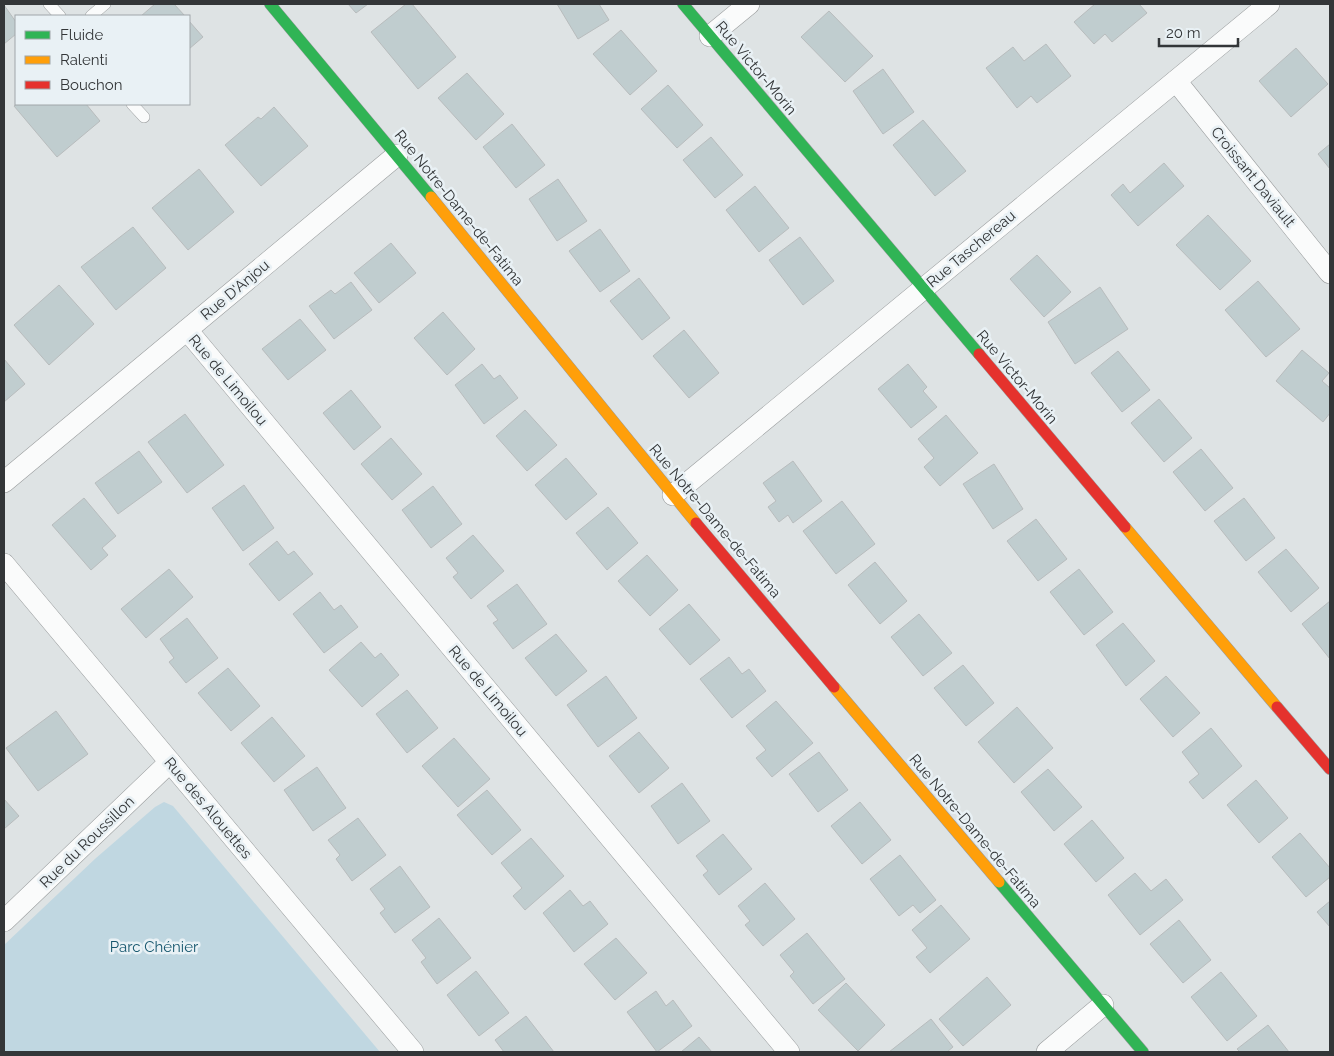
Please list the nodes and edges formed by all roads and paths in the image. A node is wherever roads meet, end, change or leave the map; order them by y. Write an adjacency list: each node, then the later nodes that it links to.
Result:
1 (49, 4): 7 (lane)
2 (105, 4): 8 (lane)
3 (270, 4): 13 (street, Rue Notre-Dame-de-Fatima)
4 (683, 4): 9 (street, Rue Victor-Morin)
5 (749, 4): 9 (street)
6 (1269, 4): 10 (street, Rue Taschereau)
7 (59, 15)
8 (92, 15)
9 (710, 36): 15 (street, Rue Victor-Morin)
10 (1176, 81): 14 (street, Croissant Daviault); 15 (street, Rue Taschereau)
11 (133, 105): 12 (lane)
12 (144, 117)
13 (397, 155): 16 (street, Rue D'Anjou); 18 (street, Rue Notre-Dame-de-Fatima)
14 (1330, 273)
15 (923, 289): 18 (street, Rue Taschereau); 21 (street, Rue Victor-Morin)
16 (187, 330): 17 (street, Rue D'Anjou); 25 (street, Rue de Limoilou)
17 (4, 482)
18 (673, 495): 23 (street, Rue Notre-Dame-de-Fatima)
19 (4, 564): 20 (street, Rue des Alouettes)
20 (170, 762): 22 (street, Rue du Roussillon); 24 (street, Rue des Alouettes)
21 (1330, 769)
22 (4, 921)
23 (1103, 1005): 26 (street); 27 (street, Rue Notre-Dame-de-Fatima)
24 (413, 1052)
25 (789, 1052)
26 (1047, 1052)
27 (1143, 1052)

